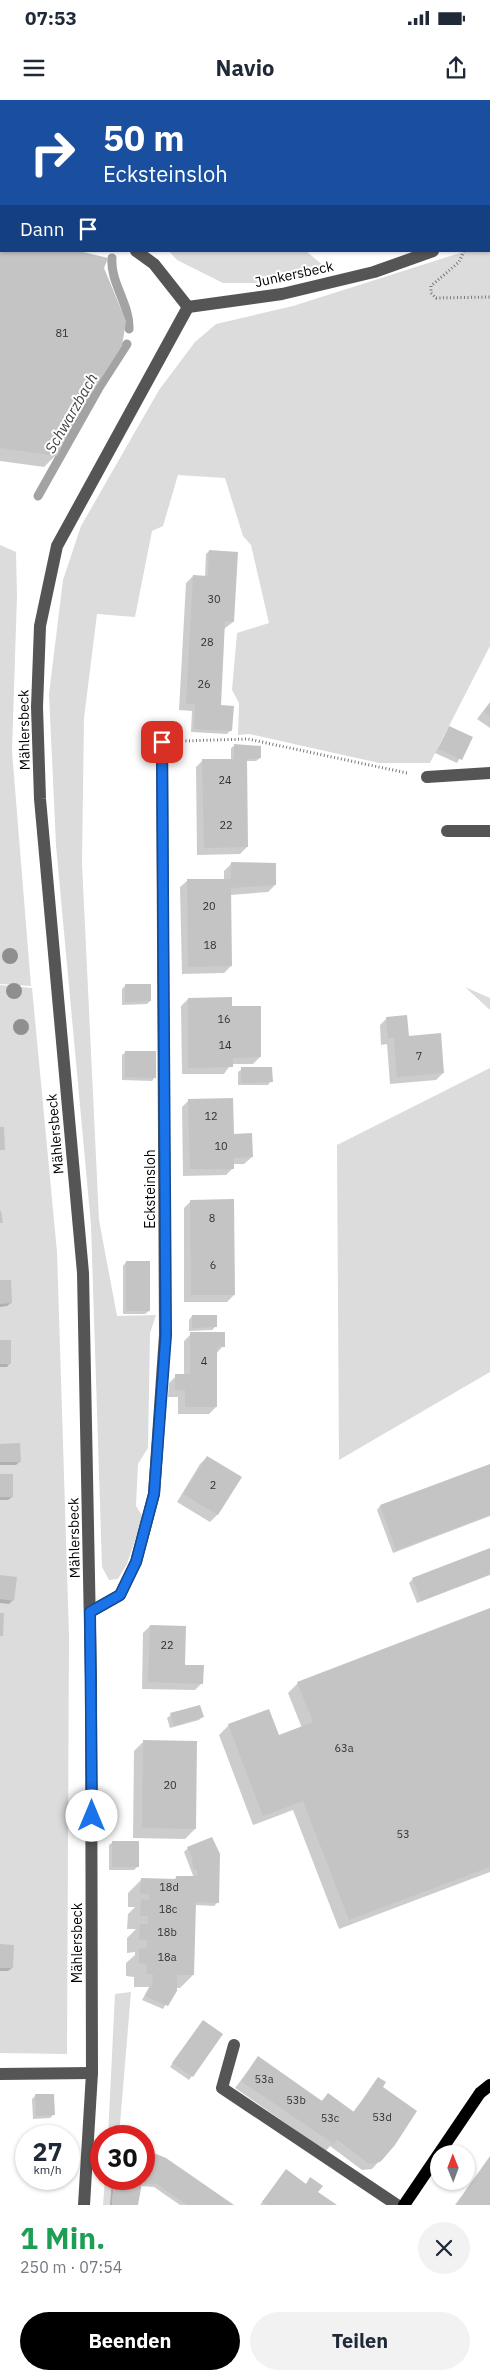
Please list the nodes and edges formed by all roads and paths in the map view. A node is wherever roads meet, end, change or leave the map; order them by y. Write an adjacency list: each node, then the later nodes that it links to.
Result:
1 (137, 252): 5 (street)
2 (429, 252): 5 (street, Junkersbeck)
3 (464, 252): 4 (path)
4 (490, 297)
5 (188, 307): 11 (street, Mählersbeck)
6 (162, 742): 8 (path); 11 (street, Ecksteinsloh)
7 (490, 773): 8 (street)
8 (427, 777)
9 (447, 831): 10 (street)
10 (490, 831)
11 (90, 1612): 13 (street, Mählersbeck)
12 (234, 2045): 17 (street)
13 (92, 2073): 14 (street); 16 (street, Mählersbeck)
14 (0, 2074)
15 (490, 2084): 18 (main road)
16 (84, 2205)
17 (397, 2205)
18 (404, 2205)

